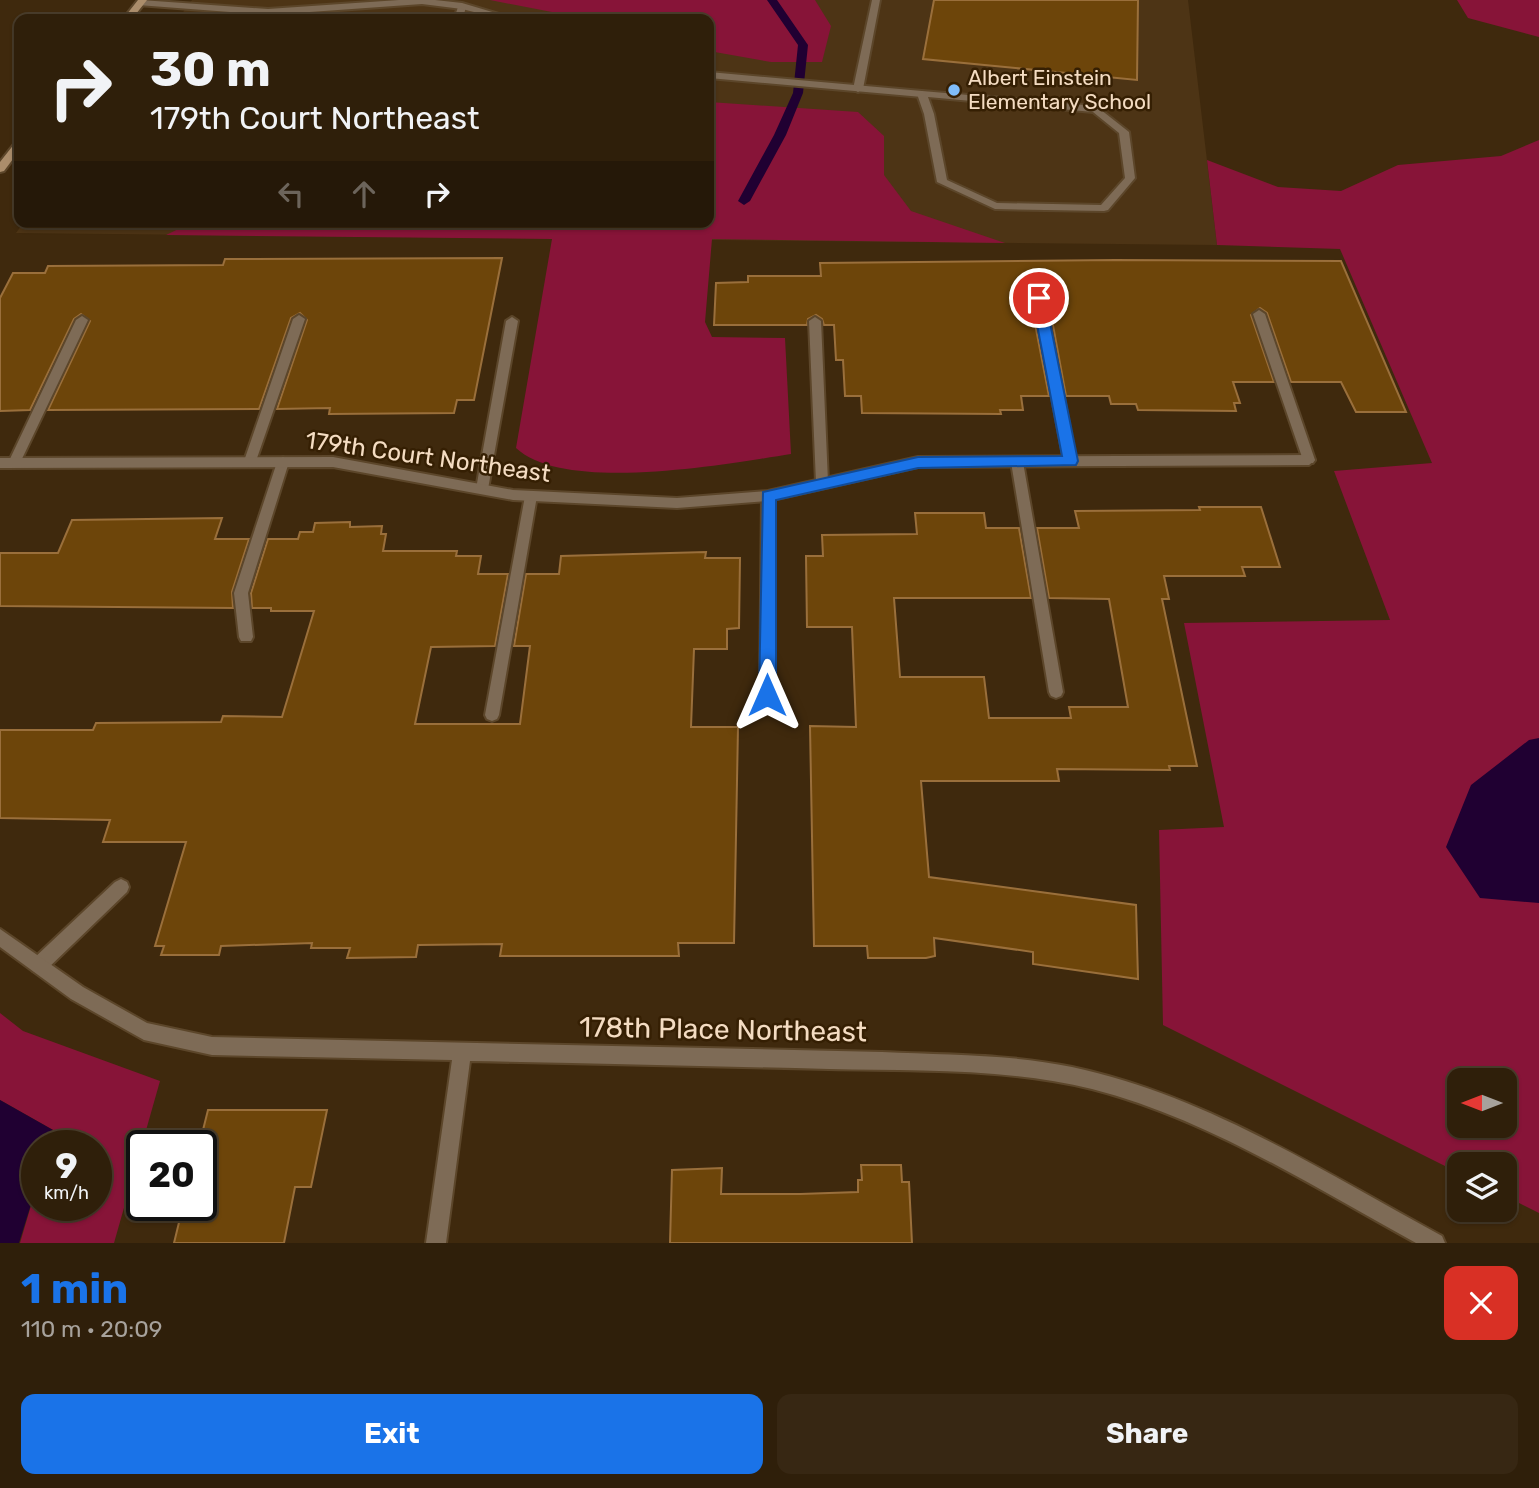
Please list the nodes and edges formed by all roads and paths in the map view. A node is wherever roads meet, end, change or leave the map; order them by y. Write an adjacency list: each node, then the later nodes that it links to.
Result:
1 (876, 0): 7 (street)
2 (142, 2): 3 (street)
3 (462, 6): 4 (street); 5 (street)
4 (460, 14)
5 (492, 14)
6 (714, 76): 7 (street)
7 (858, 89): 8 (street)
8 (922, 94): 8 (street)
9 (14, 151): 10 (street)
10 (0, 169)
11 (1039, 298): 20 (street)
12 (1259, 314): 20 (street, 179th Court Northeast)
13 (299, 318): 17 (street)
14 (82, 320): 22 (street)
15 (513, 321): 24 (street)
16 (815, 321): 23 (street)
17 (250, 461): 18 (street, 179th Court Northeast); 22 (street, 179th Court Northeast)
18 (283, 461): 24 (street, 179th Court Northeast); 27 (street)
19 (1017, 461): 20 (street, 179th Court Northeast); 23 (street, 179th Court Northeast); 28 (street)
20 (1070, 461)
21 (0, 463): 22 (street, 179th Court Northeast)
22 (14, 463)
23 (822, 482): 26 (street, 179th Court Northeast)
24 (482, 489): 25 (street, 179th Court Northeast)
25 (531, 496): 26 (street, 179th Court Northeast); 30 (street)
26 (768, 496): 29 (street)
27 (246, 638)
28 (1056, 692)
29 (767, 695)
30 (492, 715)
31 (121, 887): 33 (street)
32 (0, 937): 33 (street, 178th Place Northeast)
33 (39, 965): 34 (street, 178th Place Northeast)
34 (462, 1051): 35 (street); 36 (street, 178th Place Northeast)
35 (436, 1243)
36 (1436, 1243)

